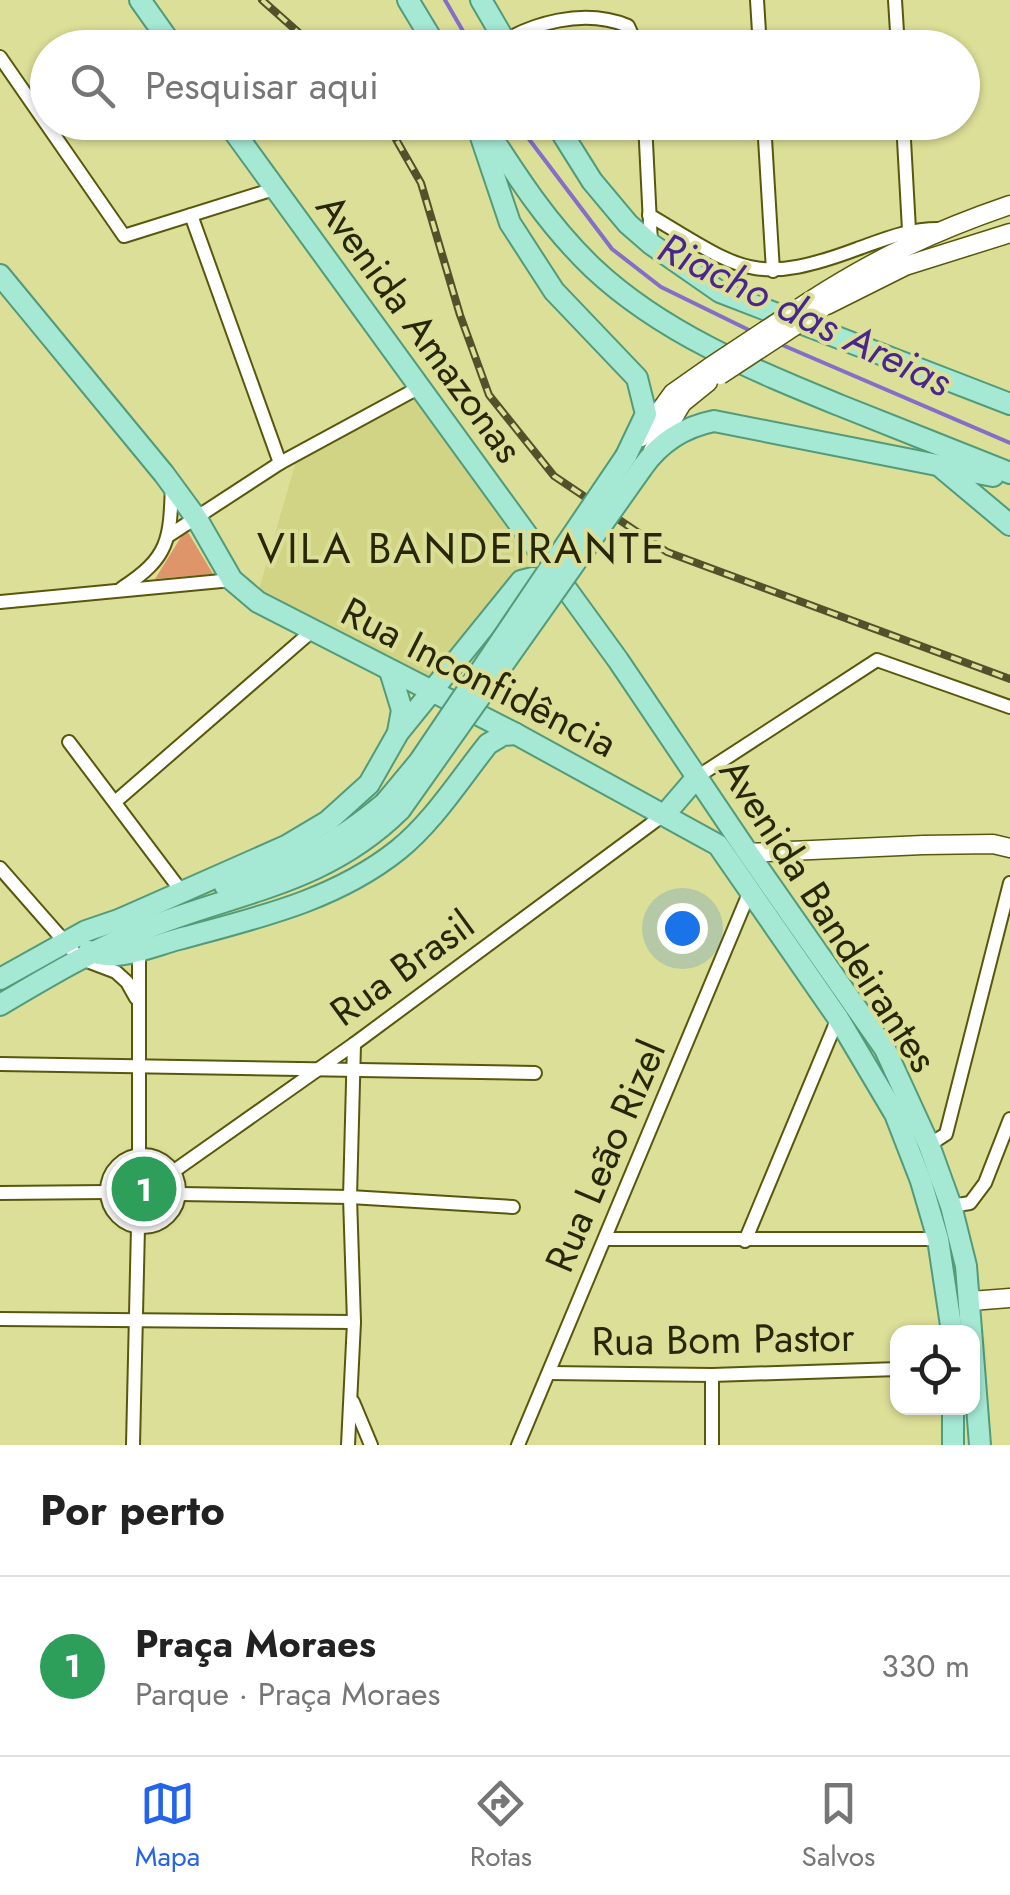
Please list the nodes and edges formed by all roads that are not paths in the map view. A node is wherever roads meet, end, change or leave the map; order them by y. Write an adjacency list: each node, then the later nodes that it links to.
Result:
1 (140, 0): 6 (main road)
2 (408, 0): 7 (main road)
3 (481, 0): 8 (main road)
4 (757, 0): 11 (street)
5 (895, 0): 12 (street)
6 (161, 30)
7 (426, 30)
8 (495, 30)
9 (526, 30): 10 (street)
10 (630, 30)
11 (759, 30)
12 (897, 30)
13 (0, 57): 14 (street)
14 (30, 100)
15 (57, 140): 25 (street)
16 (240, 140): 23 (main road, Avenida Amazonas)
17 (485, 140): 38 (main road)
18 (492, 140): 41 (main road)
19 (567, 140): 30 (main road)
20 (646, 140): 26 (street)
21 (765, 140): 31 (street)
22 (903, 140): 27 (street)
23 (274, 189): 25 (street); 35 (main road, Avenida Amazonas)
24 (1010, 205): 28 (main road)
25 (191, 214): 39 (street)
26 (649, 215): 30 (street); 31 (street)
27 (909, 230): 28 (street); 31 (street)
28 (938, 230): 33 (main road)
29 (1010, 233): 33 (main road)
30 (650, 244): 34 (main road)
31 (773, 271)
32 (0, 275): 42 (main road, Rua Inconfidência)
33 (816, 305): 38 (main road, bridge)
34 (958, 385): 36 (main road); 37 (main road)
35 (420, 386): 39 (street); 46 (main road, Avenida Amazonas)
36 (1010, 392)
37 (1010, 404)
38 (637, 458): 40 (main road); 60 (main road, bridge)
39 (280, 463): 43 (street)
40 (940, 467): 41 (main road); 44 (main road)
41 (1010, 476)
42 (172, 484): 43 (main road, Rua Inconfidência); 45 (street)
43 (196, 519): 45 (street); 47 (main road, Rua Inconfidência)
44 (1010, 525)
45 (168, 536): 48 (street)
46 (556, 574): 50 (main road, Avenida Bandeirantes)
47 (232, 580): 48 (street); 51 (main road, Rua Inconfidência)
48 (120, 590): 49 (street)
49 (0, 602)
50 (578, 603): 53 (main road); 58 (main road, Avenida Bandeirantes)
51 (312, 631): 52 (main road, Rua Inconfidência); 59 (street)
52 (390, 672): 53 (main road, Rua Inconfidência); 55 (main road)
53 (433, 693): 55 (main road); 56 (main road, Rua Inconfidência)
54 (1010, 707): 58 (street)
55 (398, 733): 68 (main road)
56 (516, 734): 61 (main road, Rua Inconfidência); 70 (main road)
57 (69, 742): 59 (street)
58 (697, 777): 61 (main road); 64 (main road, Avenida Bandeirantes)
59 (115, 802): 68 (street)
60 (393, 806): 69 (main road); 71 (main road)
61 (666, 814): 62 (main road, Rua Inconfidência); 76 (street, Rua Brasil)
62 (718, 844): 67 (main road, Avenida Bandeirantes)
63 (1010, 848): 64 (main road)
64 (748, 853): 83 (main road, Avenida Bandeirantes)
65 (0, 868): 71 (street)
66 (1010, 883): 83 (street)
67 (750, 890): 75 (main road, Avenida Bandeirantes); 94 (street, Rua Leão Rizel)
68 (182, 892): 69 (main road)
69 (121, 919): 71 (main road)
70 (139, 949): 71 (main road); 73 (street)
71 (78, 950): 72 (main road); 73 (street); 74 (main road)
72 (0, 979)
73 (137, 1000): 78 (street)
74 (0, 1005)
75 (838, 1018): 86 (main road, Avenida Bandeirantes); 96 (street)
76 (354, 1044): 79 (street); 80 (street, Rua Brasil)
77 (0, 1064): 78 (street)
78 (138, 1066): 80 (street); 84 (street)
79 (352, 1068): 80 (street); 81 (street); 90 (street)
80 (318, 1070): 85 (street, Rua Brasil)
81 (535, 1072)
82 (1010, 1119): 91 (street)
83 (928, 1145): 91 (main road, Avenida Bandeirantes)
84 (139, 1154): 85 (street); 87 (street)
85 (174, 1171): 89 (street)
86 (921, 1182): 95 (main road, Avenida Bandeirantes); 98 (main road)
87 (107, 1192): 88 (street); 93 (street)
88 (0, 1193)
89 (180, 1194): 90 (street); 93 (street)
90 (350, 1197): 92 (street); 101 (street)
91 (951, 1206): 98 (main road, Avenida Bandeirantes)
92 (513, 1207)
93 (138, 1228): 100 (street)
94 (606, 1239): 96 (street); 104 (street, Rua Leão Rizel)
95 (938, 1239): 96 (street); 102 (main road, Avenida Bandeirantes)
96 (745, 1241)
97 (1010, 1298): 98 (main road)
98 (971, 1301): 114 (main road, Avenida Bandeirantes)
99 (0, 1319): 100 (street)
100 (136, 1320): 101 (street); 109 (street)
101 (354, 1322): 106 (street)
102 (951, 1325)
103 (890, 1369): 105 (street, Rua Bom Pastor)
104 (549, 1373): 105 (street, Rua Bom Pastor); 112 (street, Rua Leão Rizel)
105 (712, 1375): 113 (street)
106 (350, 1396): 110 (street); 111 (street)
107 (954, 1415): 108 (main road)
108 (955, 1440)
109 (133, 1445)
110 (348, 1445)
111 (371, 1445)
112 (518, 1445)
113 (712, 1445)
114 (980, 1445)

